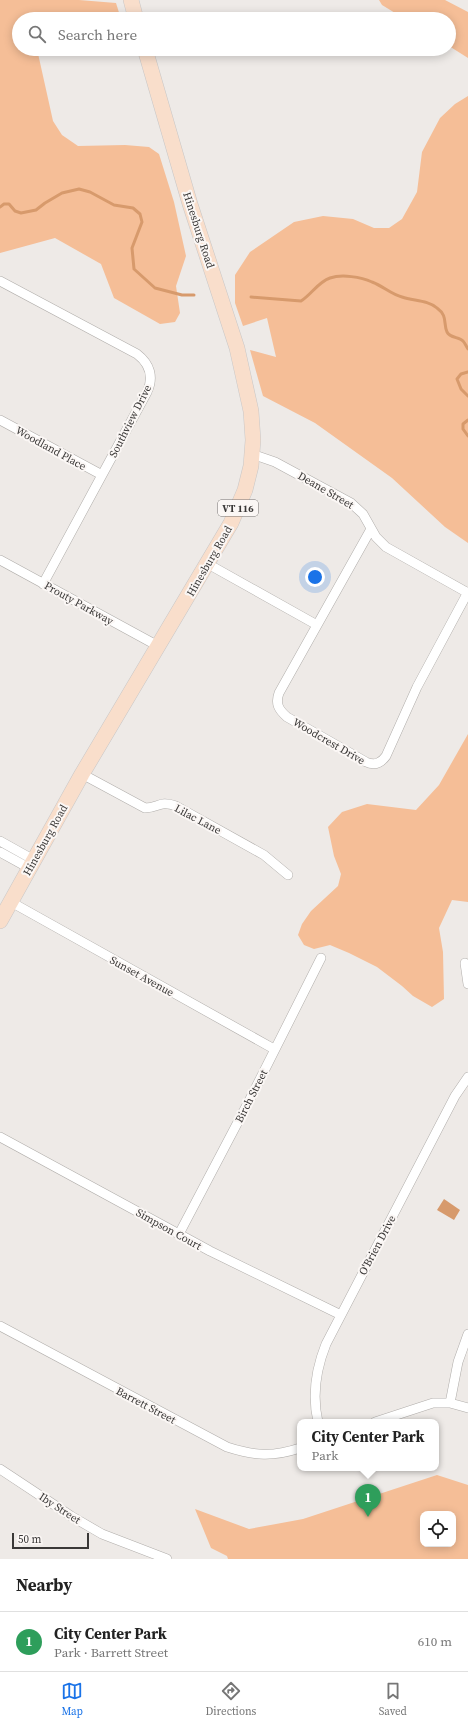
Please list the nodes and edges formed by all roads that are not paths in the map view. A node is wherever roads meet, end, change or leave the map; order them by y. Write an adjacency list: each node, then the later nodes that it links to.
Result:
1 (131, 0): 2 (main road)
2 (134, 12)
3 (147, 56): 6 (main road, Hinesburg Road / VT 116)
4 (0, 280): 7 (street, Southview Drive)
5 (0, 420): 7 (street, Woodland Place)
6 (252, 454): 8 (street, Deane Street); 10 (main road, Hinesburg Road / VT 116)
7 (102, 476): 11 (street, Southview Drive)
8 (371, 529): 12 (street, Deane Street); 13 (street, Woodcrest Drive)
9 (0, 560): 11 (street, Prouty Parkway)
10 (208, 564): 13 (street); 14 (main road, Hinesburg Road / VT 116)
11 (43, 584): 14 (street, Prouty Parkway)
12 (468, 592): 13 (street, Woodcrest Drive)
13 (317, 625)
14 (158, 646): 15 (main road, Hinesburg Road / VT 116)
15 (82, 774): 18 (main road, Hinesburg Road / VT 116); 19 (street, Lilac Lane)
16 (0, 841): 18 (street)
17 (0, 852): 18 (street)
18 (32, 864): 20 (main road, Hinesburg Road / VT 116)
19 (288, 875)
20 (11, 902): 21 (main road, Hinesburg Road / VT 116); 25 (street, Sunset Avenue)
21 (0, 921)
22 (321, 958): 25 (street, Birch Street)
23 (465, 963): 24 (street)
24 (468, 984)
25 (274, 1049): 28 (street, Birch Street)
26 (468, 1077): 29 (street, O'Brien Drive)
27 (0, 1137): 28 (street, Simpson Court)
28 (179, 1234): 29 (street, Simpson Court)
29 (341, 1315): 34 (street, O'Brien Drive)
30 (0, 1326): 36 (street, Barrett Street)
31 (468, 1334): 32 (street)
32 (450, 1403): 33 (street); 35 (street)
33 (468, 1408)
34 (318, 1419)
35 (383, 1419)
36 (297, 1449)
37 (0, 1469): 38 (street, Iby Street)
38 (167, 1559)

